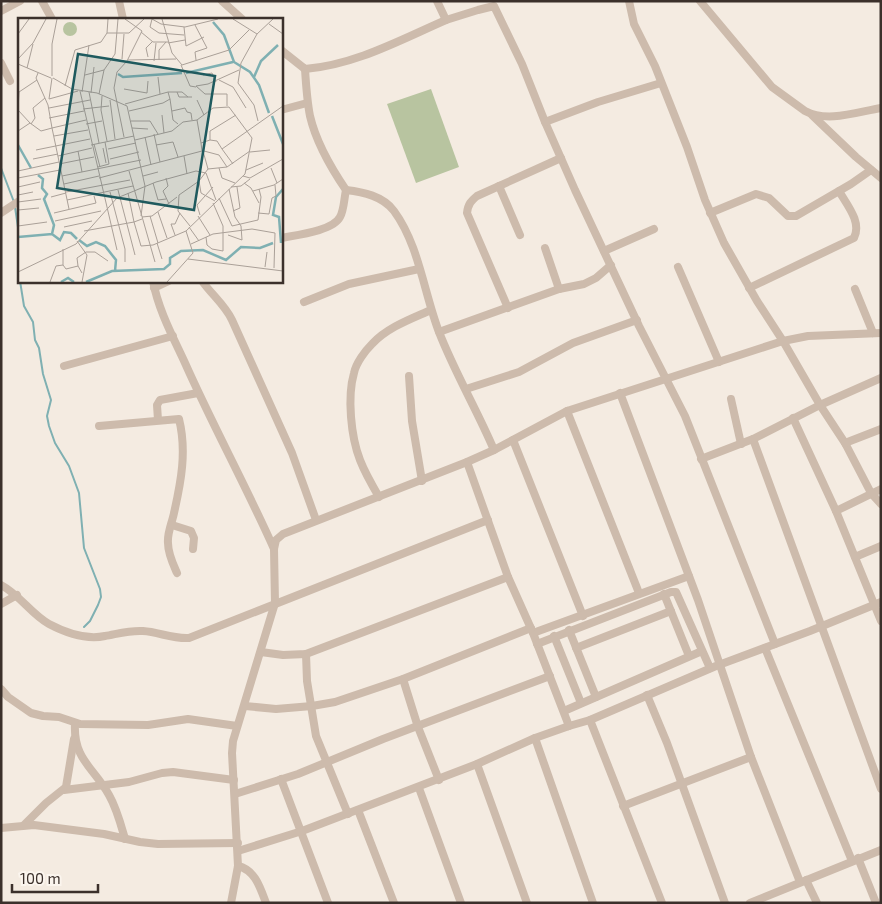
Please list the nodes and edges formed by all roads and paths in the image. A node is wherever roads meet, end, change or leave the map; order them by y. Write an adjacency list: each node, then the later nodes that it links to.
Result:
1 (20, 1): 9 (street)
2 (42, 1): 10 (street)
3 (119, 1): 11 (street)
4 (222, 1): 12 (street)
5 (437, 1): 13 (street)
6 (629, 1): 18 (street)
7 (700, 1): 22 (street)
8 (494, 4): 13 (street); 23 (street)
9 (1, 11)
10 (51, 18)
11 (123, 18)
12 (241, 18)
13 (446, 20): 16 (street)
14 (282, 51): 16 (street)
15 (1, 63): 17 (street)
16 (305, 70): 19 (street)
17 (10, 81)
18 (662, 83): 23 (street); 32 (street)
19 (307, 103): 21 (street); 28 (street)
20 (881, 108): 22 (street)
21 (282, 110)
22 (811, 114): 25 (street)
23 (545, 122): 24 (street)
24 (561, 158): 27 (street); 37 (street)
25 (871, 170): 26 (street); 29 (street)
26 (881, 178)
27 (499, 186): 34 (street); 47 (street)
28 (346, 190): 35 (street); 40 (street)
29 (839, 191): 32 (street); 43 (street)
30 (18, 202): 31 (street)
31 (1, 213)
32 (710, 213): 43 (street)
33 (654, 229): 37 (street)
34 (520, 235)
35 (282, 238)
36 (544, 248): 44 (street)
37 (604, 252): 38 (street)
38 (611, 266): 44 (street); 49 (street)
39 (678, 267): 54 (street)
40 (419, 269): 46 (street); 48 (street)
41 (203, 282): 82 (street)
42 (153, 285): 52 (street)
43 (749, 288): 53 (street)
44 (559, 289): 47 (street)
45 (855, 289): 51 (street)
46 (304, 302)
47 (508, 308): 50 (street)
48 (432, 310): 50 (street); 79 (street)
49 (637, 320): 58 (street); 59 (street)
50 (439, 332): 59 (street)
51 (877, 333): 53 (street)
52 (173, 336): 55 (street); 60 (street)
53 (783, 341): 54 (street); 63 (street)
54 (719, 362): 58 (street)
55 (64, 366)
56 (409, 376): 76 (street)
57 (881, 378): 63 (street)
58 (666, 380): 61 (street); 74 (street)
59 (466, 389): 73 (street)
60 (198, 393): 66 (street); 87 (street)
61 (620, 393): 64 (street); 90 (street)
62 (731, 399): 72 (street)
63 (820, 405): 65 (street); 71 (street)
64 (567, 411): 70 (street); 93 (street)
65 (793, 418): 69 (street); 81 (street)
66 (158, 420): 67 (street); 84 (street)
67 (99, 426)
68 (881, 429): 71 (street)
69 (753, 439): 72 (street); 102 (street)
70 (513, 440): 73 (street); 100 (street)
71 (845, 442): 78 (street)
72 (741, 444): 74 (street)
73 (494, 450): 75 (street)
74 (701, 459): 107 (street)
75 (467, 462): 76 (street); 83 (street)
76 (422, 481): 79 (street)
77 (881, 488): 78 (street)
78 (871, 493): 80 (street); 81 (street)
79 (379, 497): 82 (street)
80 (881, 504)
81 (836, 511): 88 (street)
82 (316, 520): 87 (street)
83 (488, 520): 91 (street); 96 (street)
84 (172, 525): 86 (street); 89 (street)
85 (881, 546): 88 (street)
86 (193, 548)
87 (274, 549): 96 (street)
88 (855, 557): 97 (street)
89 (177, 573)
90 (689, 576): 93 (street); 114 (street)
91 (508, 577): 103 (street); 112 (street)
92 (1, 585): 95 (street)
93 (639, 593): 100 (street)
94 (664, 594): 99 (street); 104 (street); 110 (street)
95 (17, 595): 96 (street); 98 (street)
96 (275, 603): 111 (street)
97 (877, 603): 101 (street); 102 (street)
98 (1, 604)
99 (671, 611): 108 (street); 113 (street)
100 (583, 616): 103 (street)
101 (881, 621)
102 (822, 626): 107 (street); 141 (street)
103 (532, 630): 106 (street); 117 (street)
104 (569, 630): 105 (street); 108 (street)
105 (554, 636): 106 (street); 121 (street)
106 (537, 644): 116 (street)
107 (775, 644): 109 (street)
108 (576, 648): 120 (street)
109 (765, 648): 114 (street); 153 (street)
110 (702, 650): 113 (street); 115 (street)
111 (261, 652): 112 (street); 122 (street)
112 (306, 654): 123 (street)
113 (689, 656): 120 (street)
114 (721, 664): 115 (street); 132 (street)
115 (710, 668): 119 (street)
116 (550, 676): 124 (street); 129 (street)
117 (403, 679): 123 (street); 129 (street)
118 (1, 689): 126 (street)
119 (646, 695): 125 (street); 138 (street)
120 (596, 697): 121 (street)
121 (581, 703): 124 (street)
122 (244, 706): 123 (street); 127 (street)
123 (312, 706): 133 (street)
124 (564, 711): 128 (street)
125 (590, 720): 128 (street); 144 (street)
126 (75, 724): 127 (street); 130 (street)
127 (237, 726): 136 (street)
128 (569, 726): 131 (street)
129 (418, 727): 133 (street); 137 (street)
130 (74, 735): 139 (street); 142 (street)
131 (535, 738): 134 (street); 163 (street)
132 (751, 757): 138 (street); 155 (street)
133 (326, 762): 135 (street); 146 (street)
134 (477, 764): 137 (street); 162 (street)
135 (281, 779): 143 (street); 149 (street)
136 (234, 780): 139 (street); 143 (street)
137 (439, 780): 140 (street)
138 (682, 784): 144 (street); 165 (street)
139 (102, 786): 142 (street); 150 (street)
140 (418, 788): 145 (street); 161 (street)
141 (881, 789)
142 (64, 790): 147 (street)
143 (235, 794): 151 (street)
144 (623, 806): 164 (street)
145 (358, 810): 146 (street); 160 (street)
146 (348, 814): 149 (street)
147 (24, 825): 148 (street); 150 (street)
148 (1, 828)
149 (302, 831): 151 (street); 159 (street)
150 (125, 839): 151 (street)
151 (238, 847): 154 (street)
152 (881, 850): 153 (street)
153 (855, 860): 155 (street); 168 (street)
154 (238, 866): 157 (street); 158 (street)
155 (803, 881): 156 (street); 167 (street)
156 (762, 901): 166 (street)
157 (232, 903)
158 (266, 903)
159 (328, 903)
160 (394, 903)
161 (461, 903)
162 (527, 903)
163 (593, 903)
164 (662, 903)
165 (725, 903)
166 (750, 903)
167 (817, 903)
168 (876, 903)

